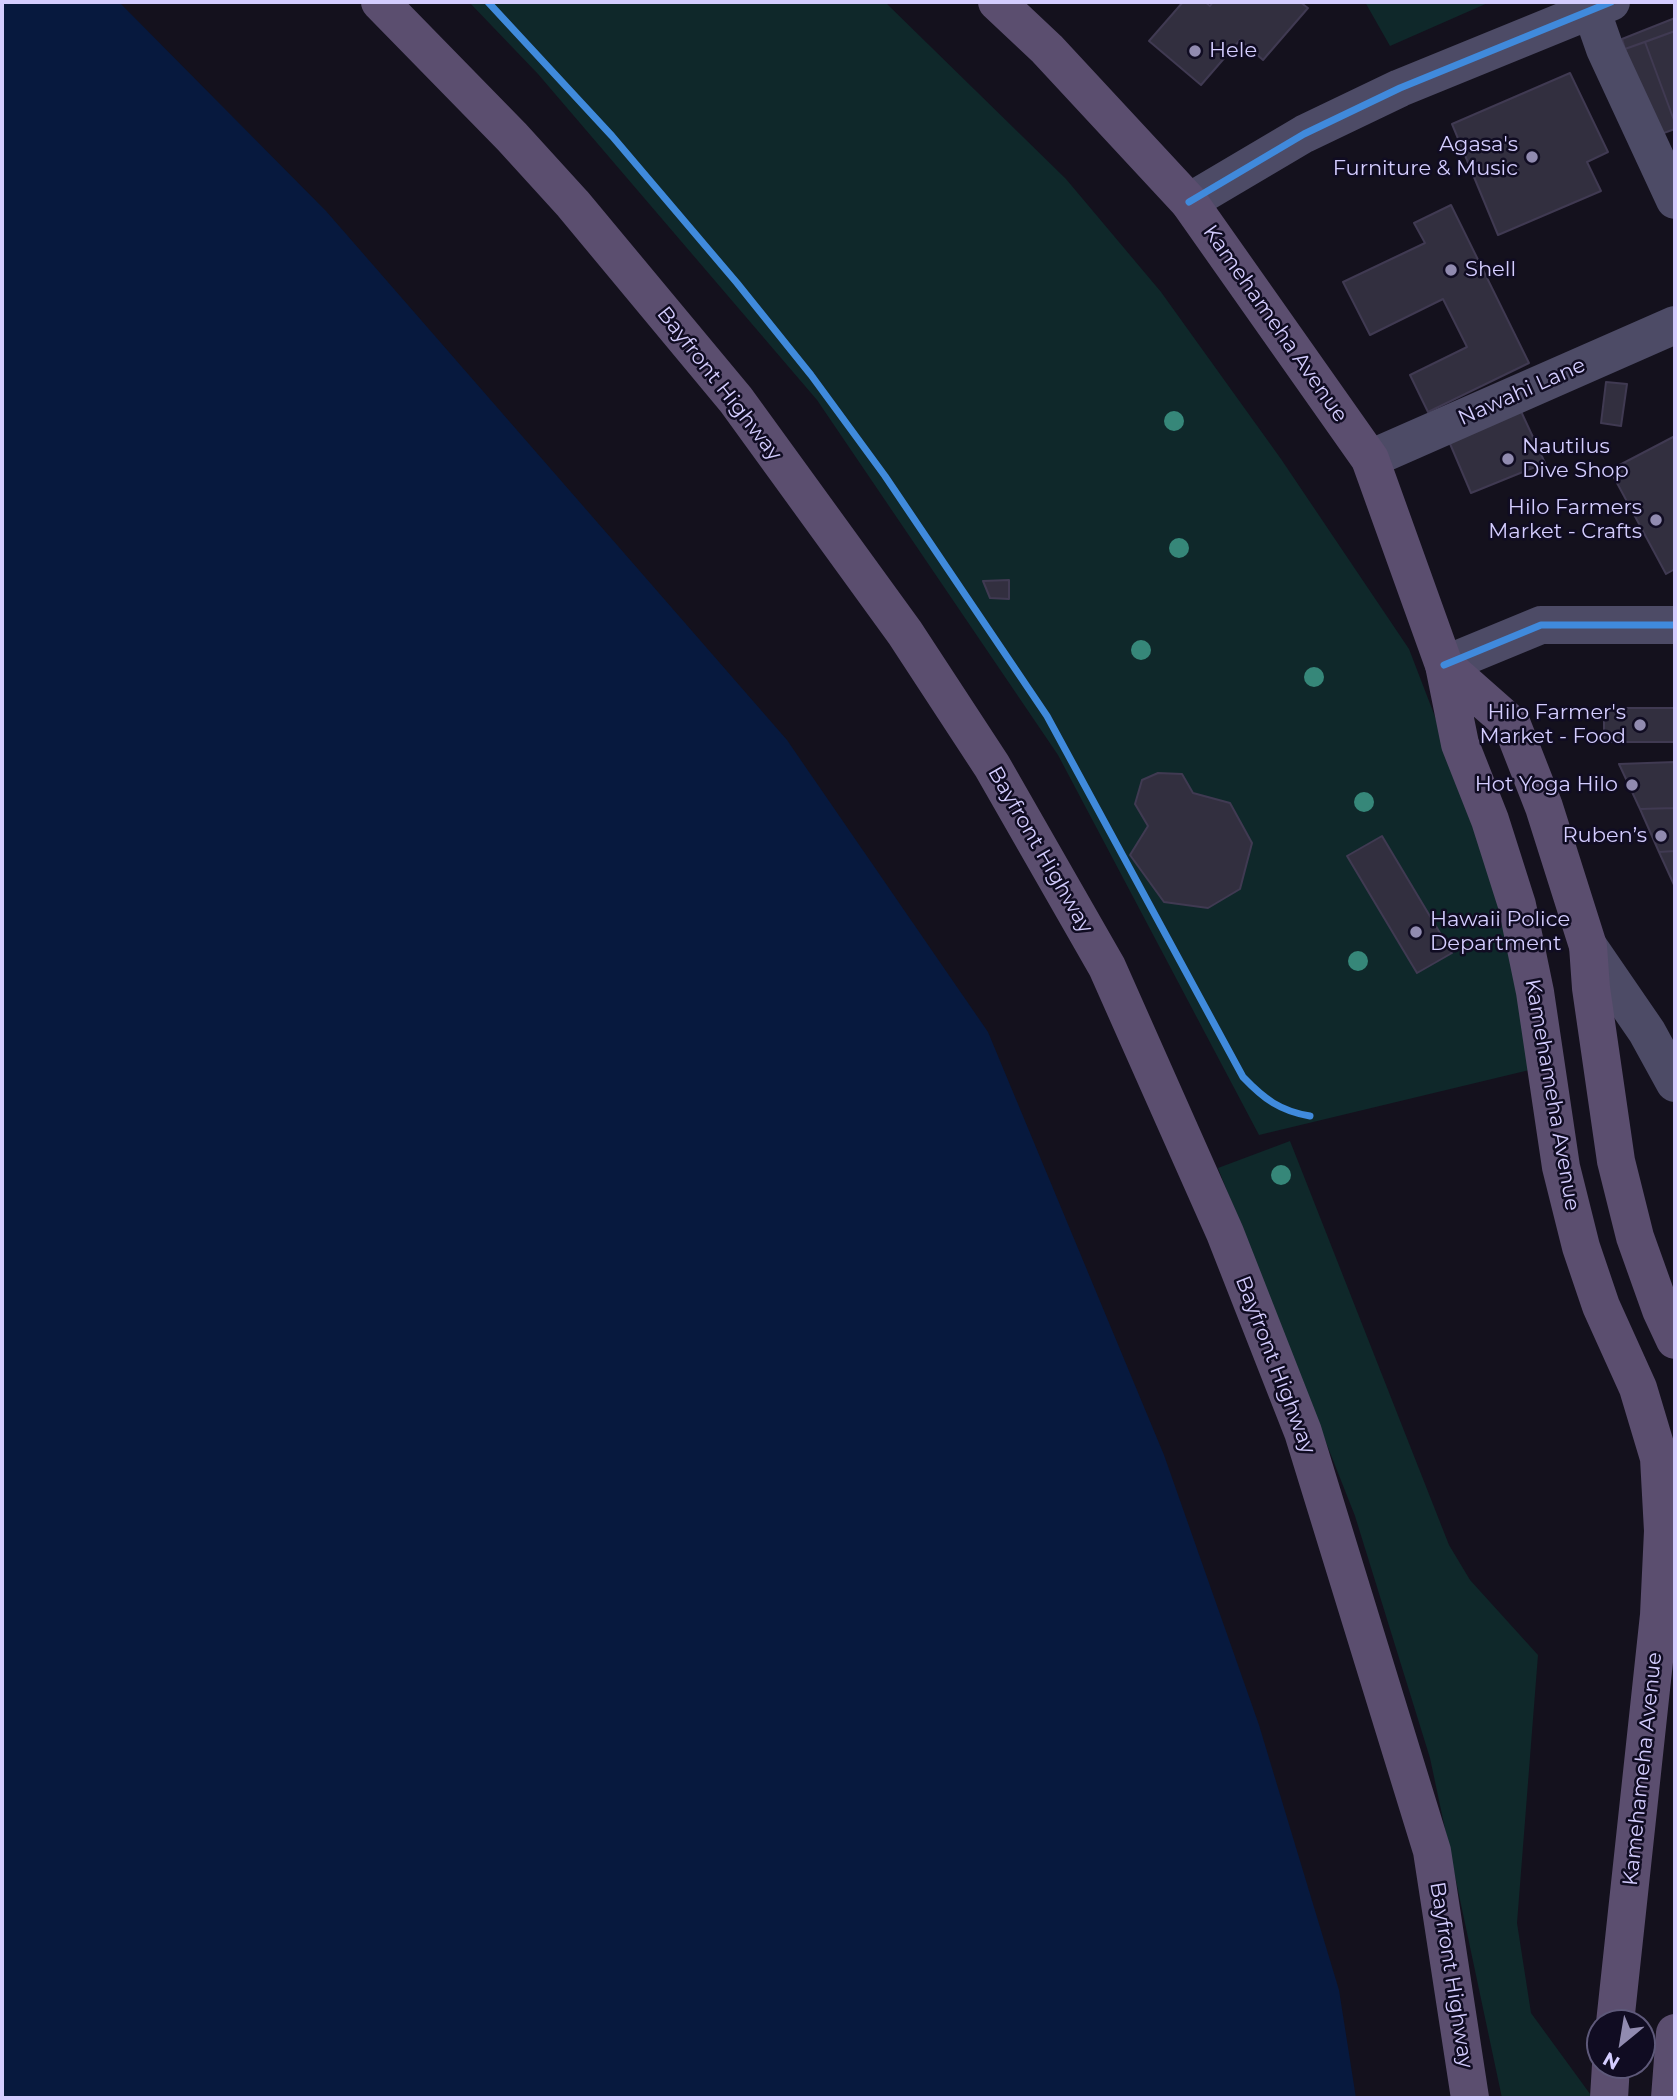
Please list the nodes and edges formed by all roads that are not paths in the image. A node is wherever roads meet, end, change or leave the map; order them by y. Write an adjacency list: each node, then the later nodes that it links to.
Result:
1 (380, 2): 15 (main road, Bayfront Highway)
2 (997, 2): 6 (main road, Kamehameha Avenue)
3 (1601, 6): 4 (street); 6 (street)
4 (1666, 158): 5 (street)
5 (1675, 200)
6 (1189, 202): 8 (main road, Kamehameha Avenue)
7 (1675, 325): 8 (street, Nawahi Lane)
8 (1370, 459): 10 (main road, Kamehameha Avenue)
9 (1675, 625): 10 (street)
10 (1444, 665): 11 (main road, Kamehameha Avenue); 14 (main road, Kamehameha Avenue)
11 (1588, 946): 12 (street, Kamehameha Avenue); 13 (main road, Kamehameha Avenue)
12 (1675, 1083)
13 (1675, 1340)
14 (1667, 1616): 16 (main road, Kamehameha Avenue)
15 (1432, 1851): 19 (main road, Bayfront Highway); 20 (main road, Bayfront Highway)
16 (1617, 2009)
17 (1675, 2033): 22 (main road)
18 (1610, 2079): 21 (main road)
19 (1445, 2098)
20 (1470, 2098)
21 (1609, 2098)
22 (1670, 2098)

